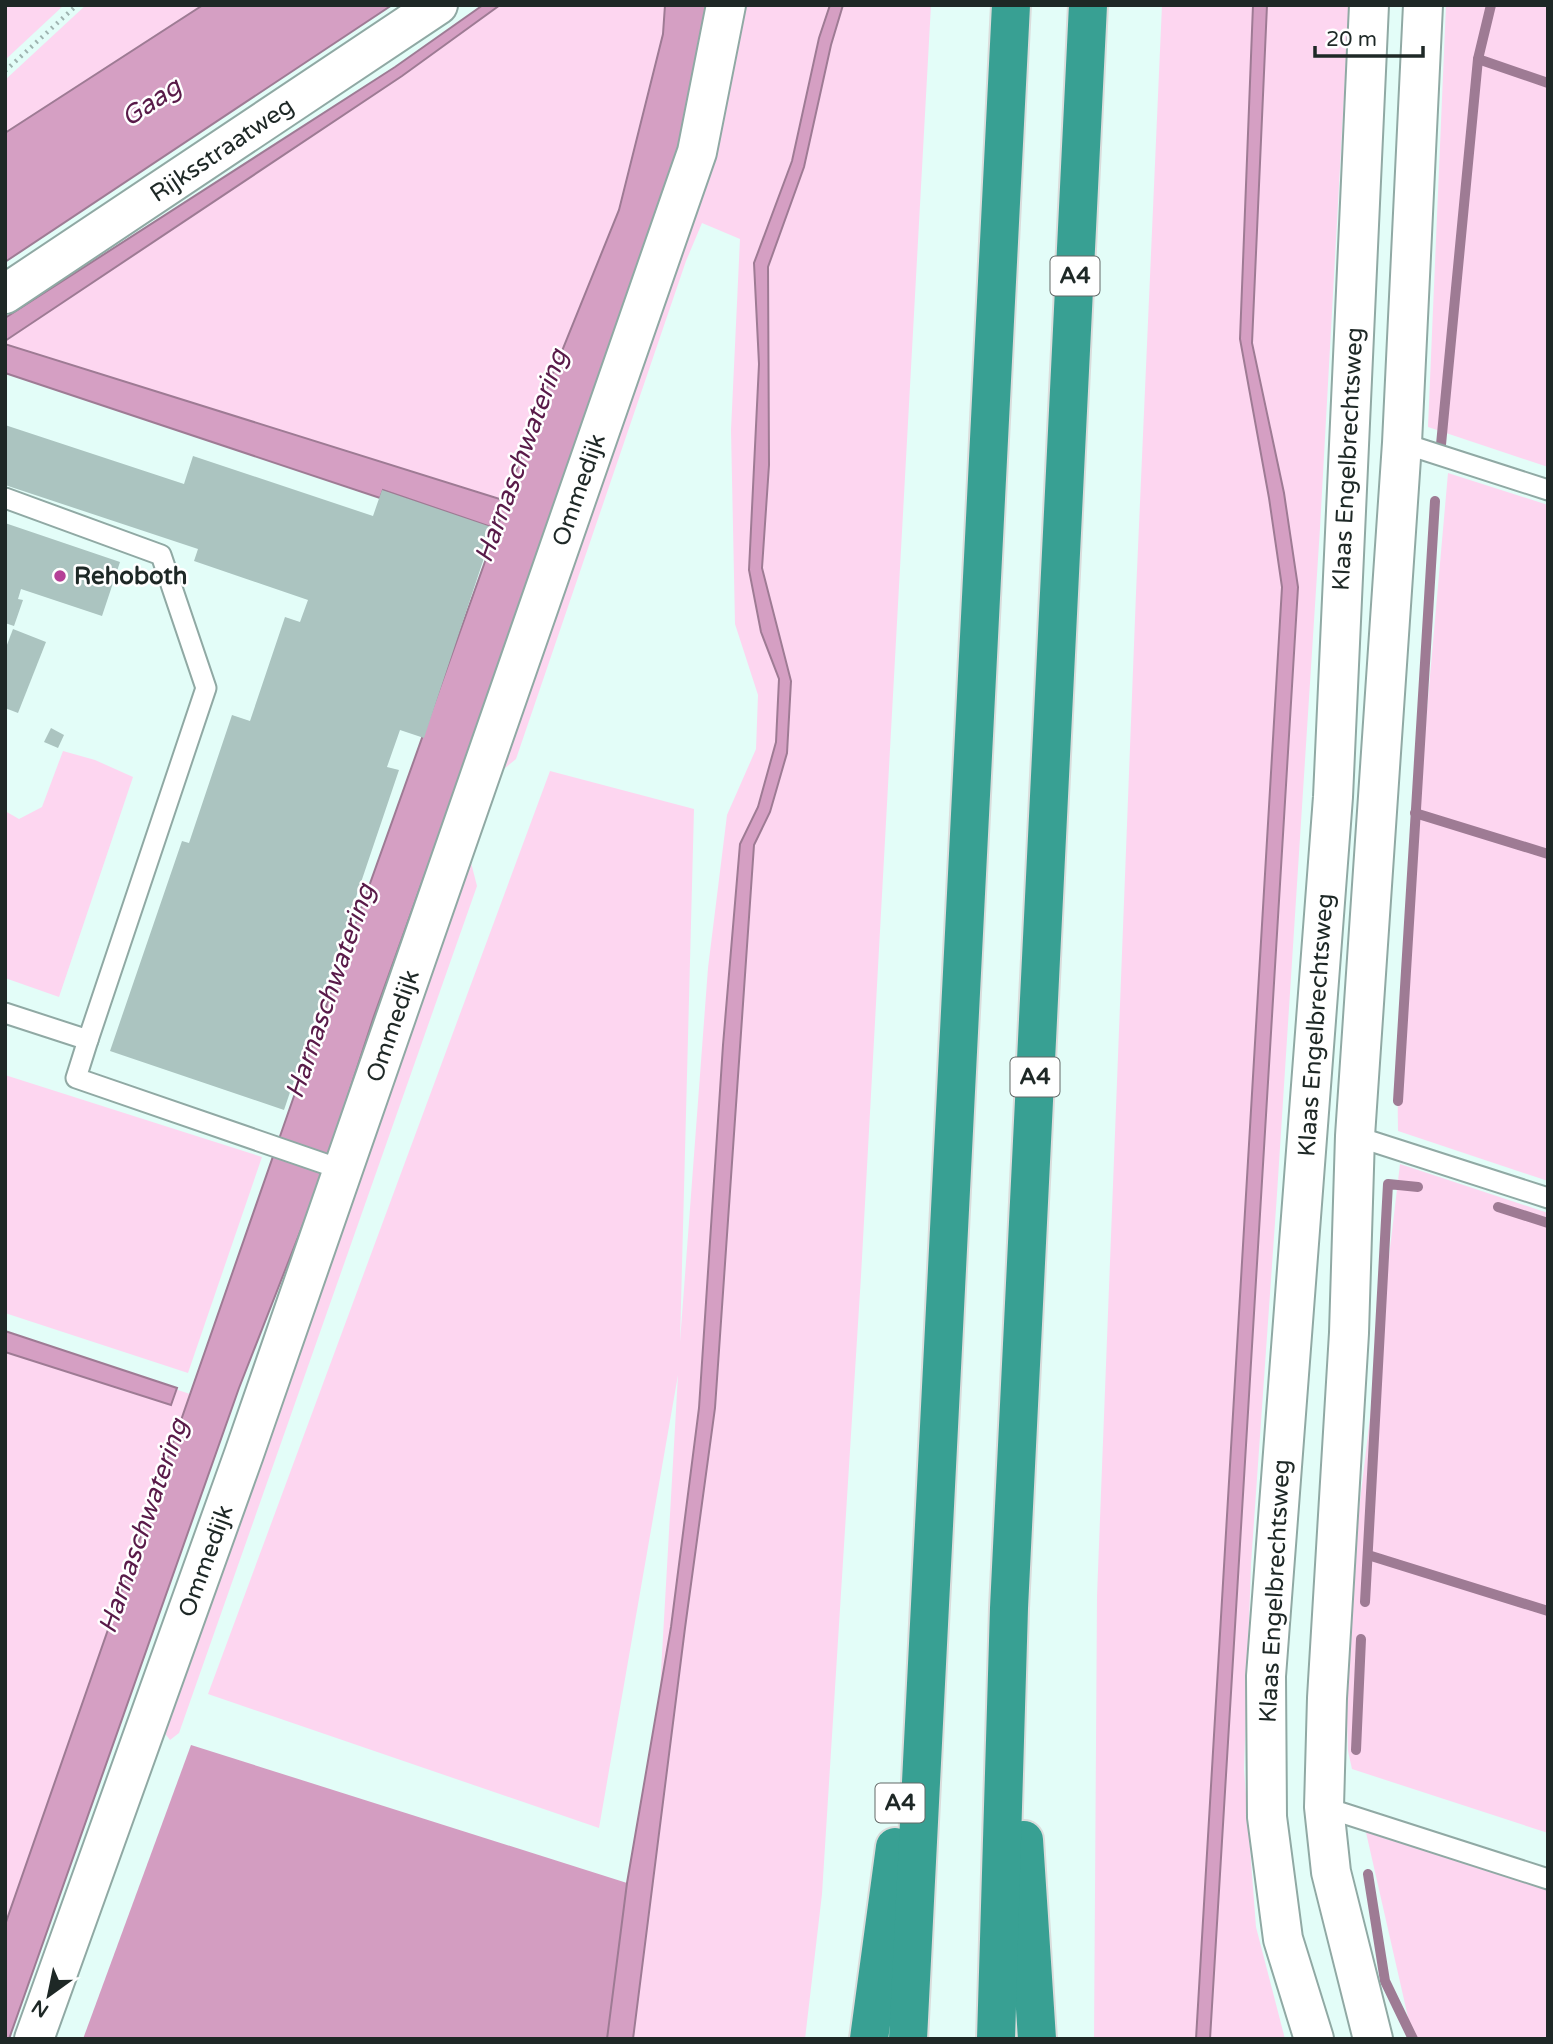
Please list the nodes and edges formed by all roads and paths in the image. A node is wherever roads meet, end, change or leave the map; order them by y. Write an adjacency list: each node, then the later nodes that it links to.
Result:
1 (78, 5): 8 (path)
2 (438, 5): 9 (street, Rijksstraatweg)
3 (726, 5): 16 (street, Ommedijk)
4 (1011, 5): 18 (highway, A4)
5 (1088, 5): 19 (highway, A4)
6 (1369, 5): 27 (street, Klaas Engelbrechtsweg)
7 (1423, 5): 10 (street, Klaas Engelbrechtsweg)
8 (5, 71)
9 (5, 294)
10 (1402, 443): 11 (lane); 15 (street, Klaas Engelbrechtsweg)
11 (1548, 490)
12 (5, 498): 14 (lane)
13 (5, 1013): 14 (lane)
14 (88, 1040): 16 (lane)
15 (1355, 1136): 17 (lane); 20 (street, Klaas Engelbrechtsweg)
16 (335, 1167): 22 (street, Ommedijk)
17 (1548, 1198)
18 (932, 1567): 23 (highway, A4); 24 (highway, A4)
19 (1009, 1608): 25 (highway, A4); 26 (highway, A4)
20 (1324, 1807): 21 (lane); 28 (street, Klaas Engelbrechtsweg)
21 (1548, 1879)
22 (34, 2039)
23 (869, 2039)
24 (908, 2039)
25 (996, 2039)
26 (1037, 2039)
27 (1314, 2039)
28 (1373, 2039)

